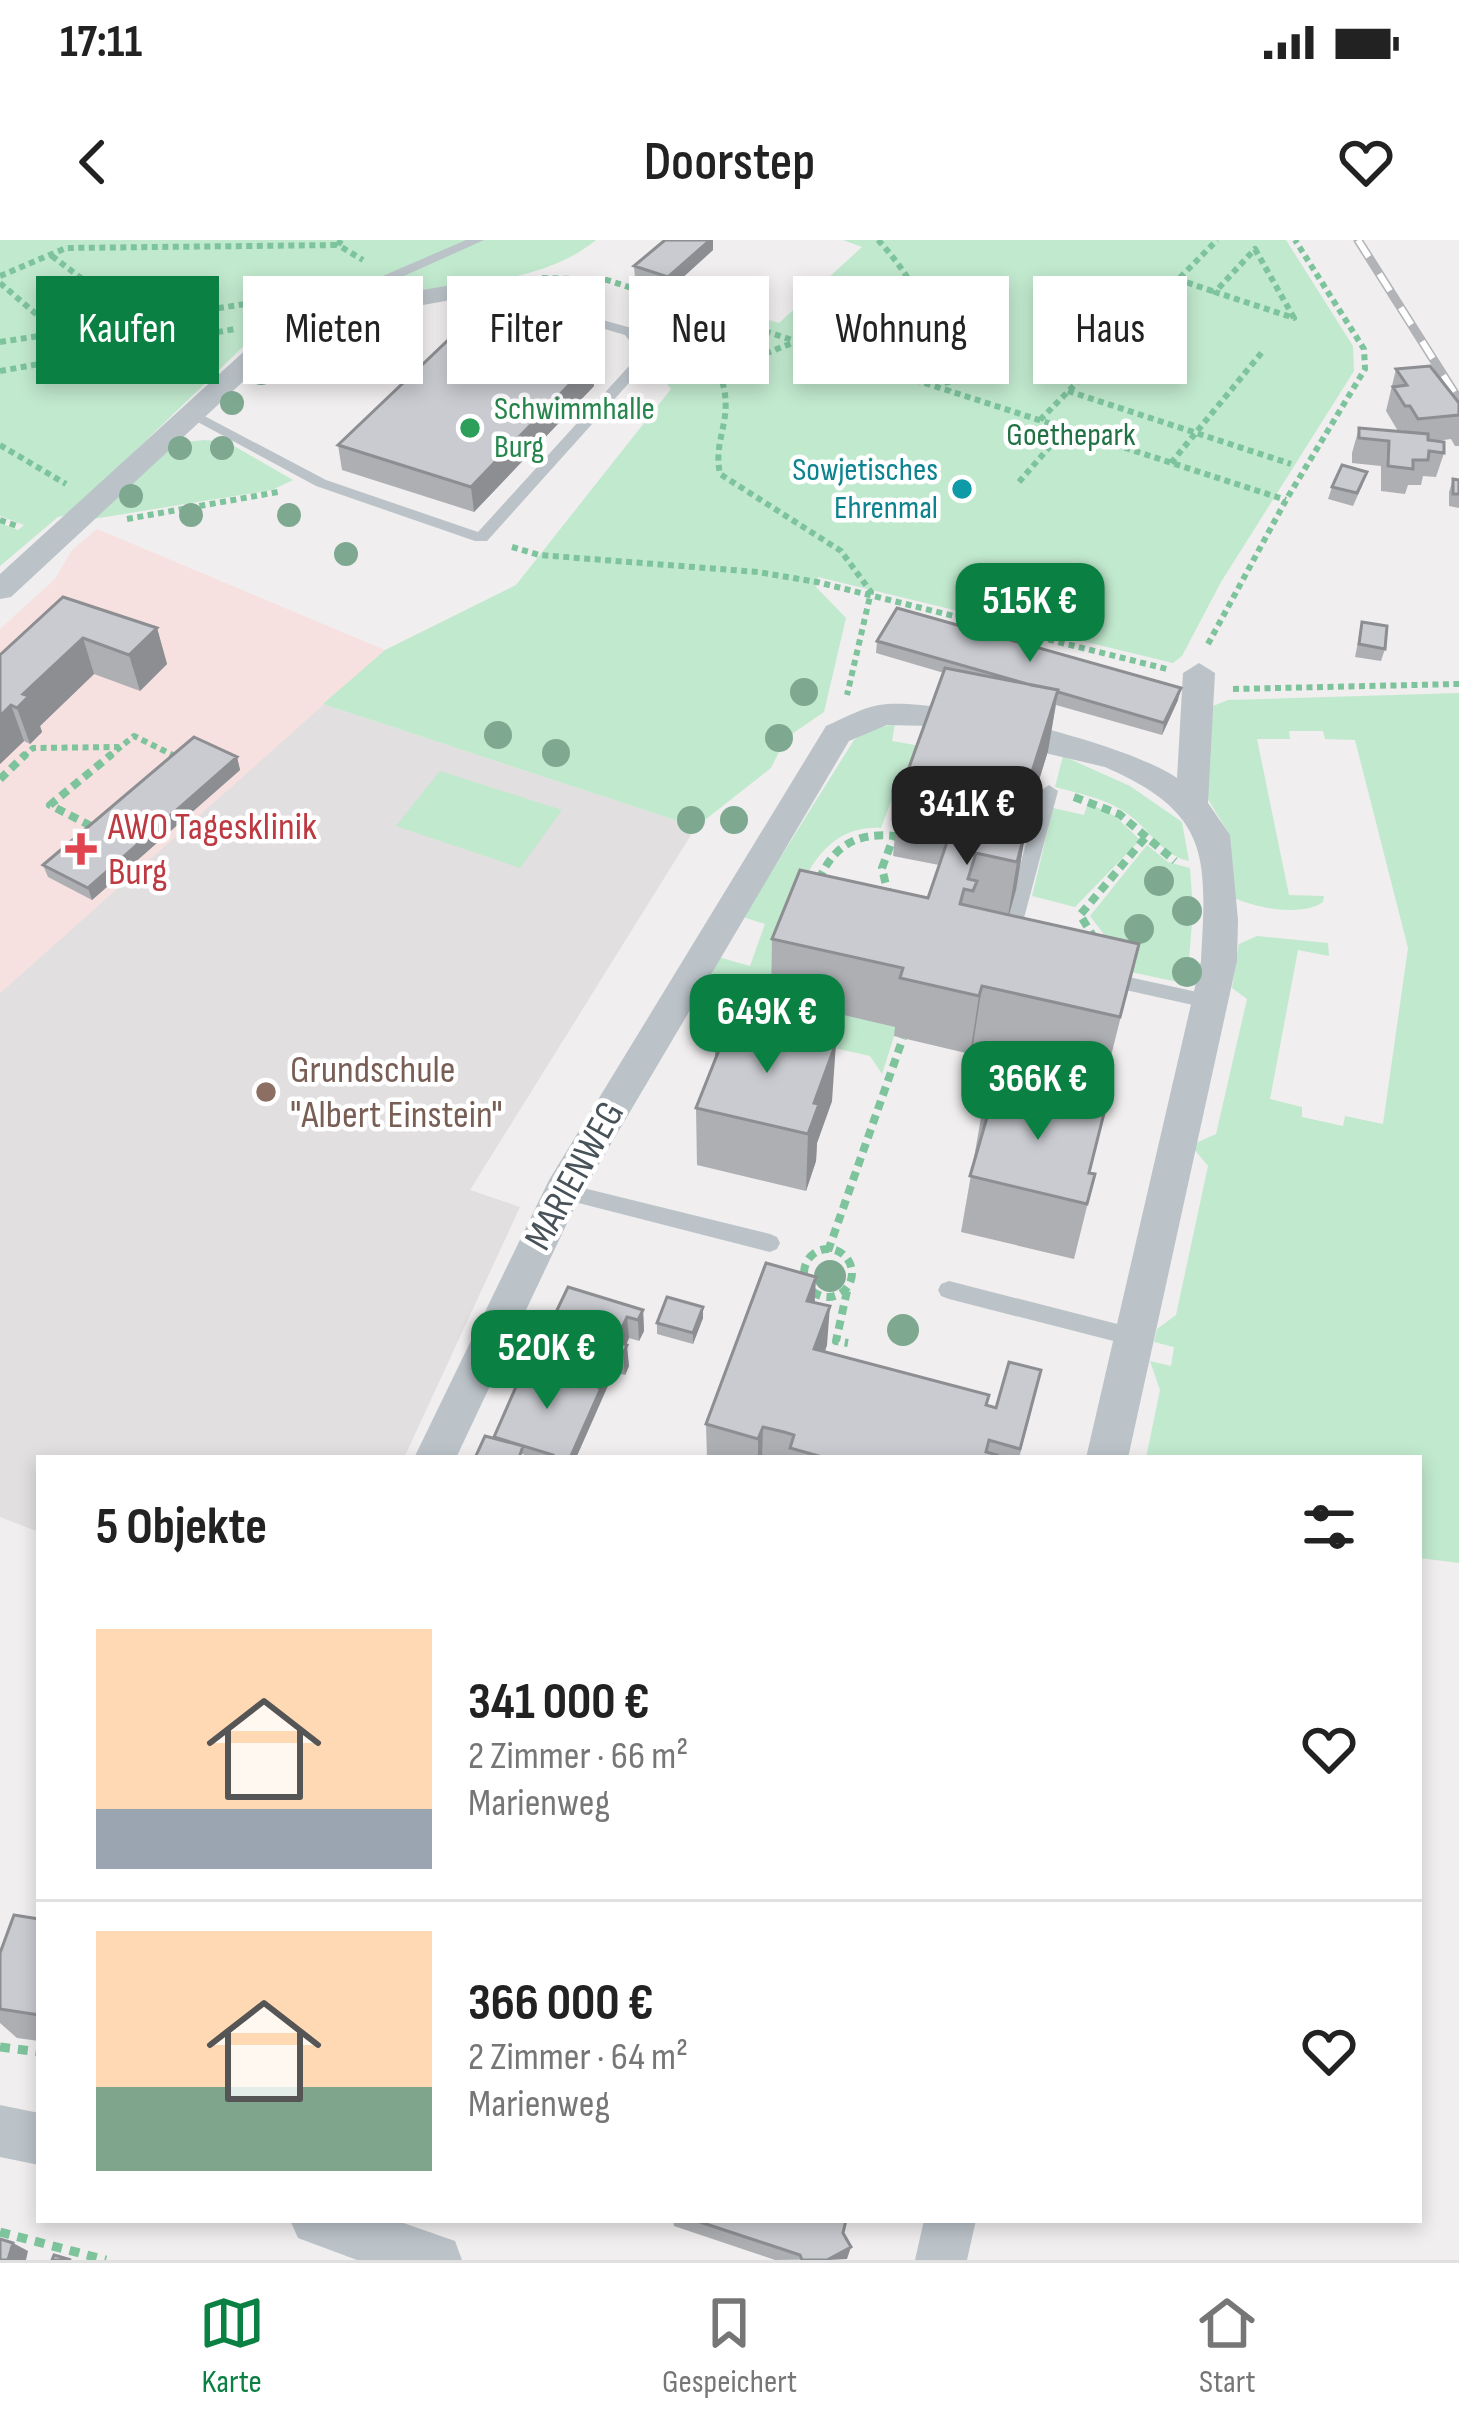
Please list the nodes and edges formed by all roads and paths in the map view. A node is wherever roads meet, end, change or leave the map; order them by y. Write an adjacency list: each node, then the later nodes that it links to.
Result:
1 (56, 240): 7 (path)
2 (331, 240): 7 (path)
3 (477, 240): 10 (lane)
4 (878, 240): 11 (path)
5 (1216, 240): 12 (path)
6 (1295, 240): 41 (path)
7 (66, 248): 8 (path)
8 (51, 255): 9 (path); 13 (path)
9 (78, 276)
10 (399, 276)
11 (911, 276)
12 (1180, 276)
13 (0, 280): 17 (path)
14 (607, 280): 19 (path)
15 (1187, 282): 16 (path)
16 (1215, 292): 16 (path)
17 (36, 313)
18 (36, 336): 20 (path)
19 (793, 340)
20 (0, 342)
21 (1263, 351): 35 (path)
22 (36, 364): 24 (path)
23 (243, 364): 32 (street)
24 (0, 371)
25 (629, 376): 45 (lane)
26 (725, 384): 47 (path)
27 (927, 384): 30 (path)
28 (947, 384): 30 (path)
29 (1075, 384): 31 (path)
30 (949, 391): 33 (path)
31 (1068, 391): 33 (path); 35 (path)
32 (190, 414): 40 (lane); 42 (street)
33 (1040, 420): 34 (path)
34 (1066, 428): 37 (path); 39 (path)
35 (1196, 434): 37 (path); 38 (path)
36 (0, 446): 42 (path)
37 (1171, 464): 41 (path)
38 (1291, 464)
39 (1019, 482)
40 (321, 483): 42 (path); 45 (lane)
41 (1286, 500): 48 (path)
42 (87, 512): 46 (street)
43 (0, 520): 44 (path)
44 (17, 526)
45 (481, 538): 47 (path)
46 (0, 590)
47 (871, 592): 48 (path); 50 (path)
48 (1200, 680): 49 (path); 55 (street)
49 (1459, 684)
50 (848, 726): 55 (street); 64 (street, MARIENWEG)
51 (120, 747): 52 (path); 53 (path); 56 (path)
52 (176, 756)
53 (0, 779)
54 (1049, 791): 59 (lane); 61 (path)
55 (1192, 804): 62 (street)
56 (91, 826)
57 (834, 883): 58 (path)
58 (870, 904)
59 (1027, 960)
60 (1070, 970): 61 (lane)
61 (1091, 976): 62 (lane)
62 (1211, 1002): 69 (street)
63 (903, 1038): 66 (path)
64 (562, 1191): 65 (lane); 71 (street, MARIENWEG)
65 (770, 1243)
66 (828, 1251): 67 (path); 67 (path)
67 (847, 1289): 70 (path)
68 (949, 1290): 69 (lane)
69 (1133, 1336): 72 (street)
70 (848, 1343)
71 (436, 1455)
72 (1108, 1455)
73 (0, 2047): 74 (path)
74 (36, 2052)
75 (0, 2131): 76 (street)
76 (36, 2138)
77 (325, 2223): 81 (street)
78 (949, 2223): 82 (street)
79 (0, 2232): 80 (path)
80 (106, 2260)
81 (436, 2260)
82 (941, 2260)

